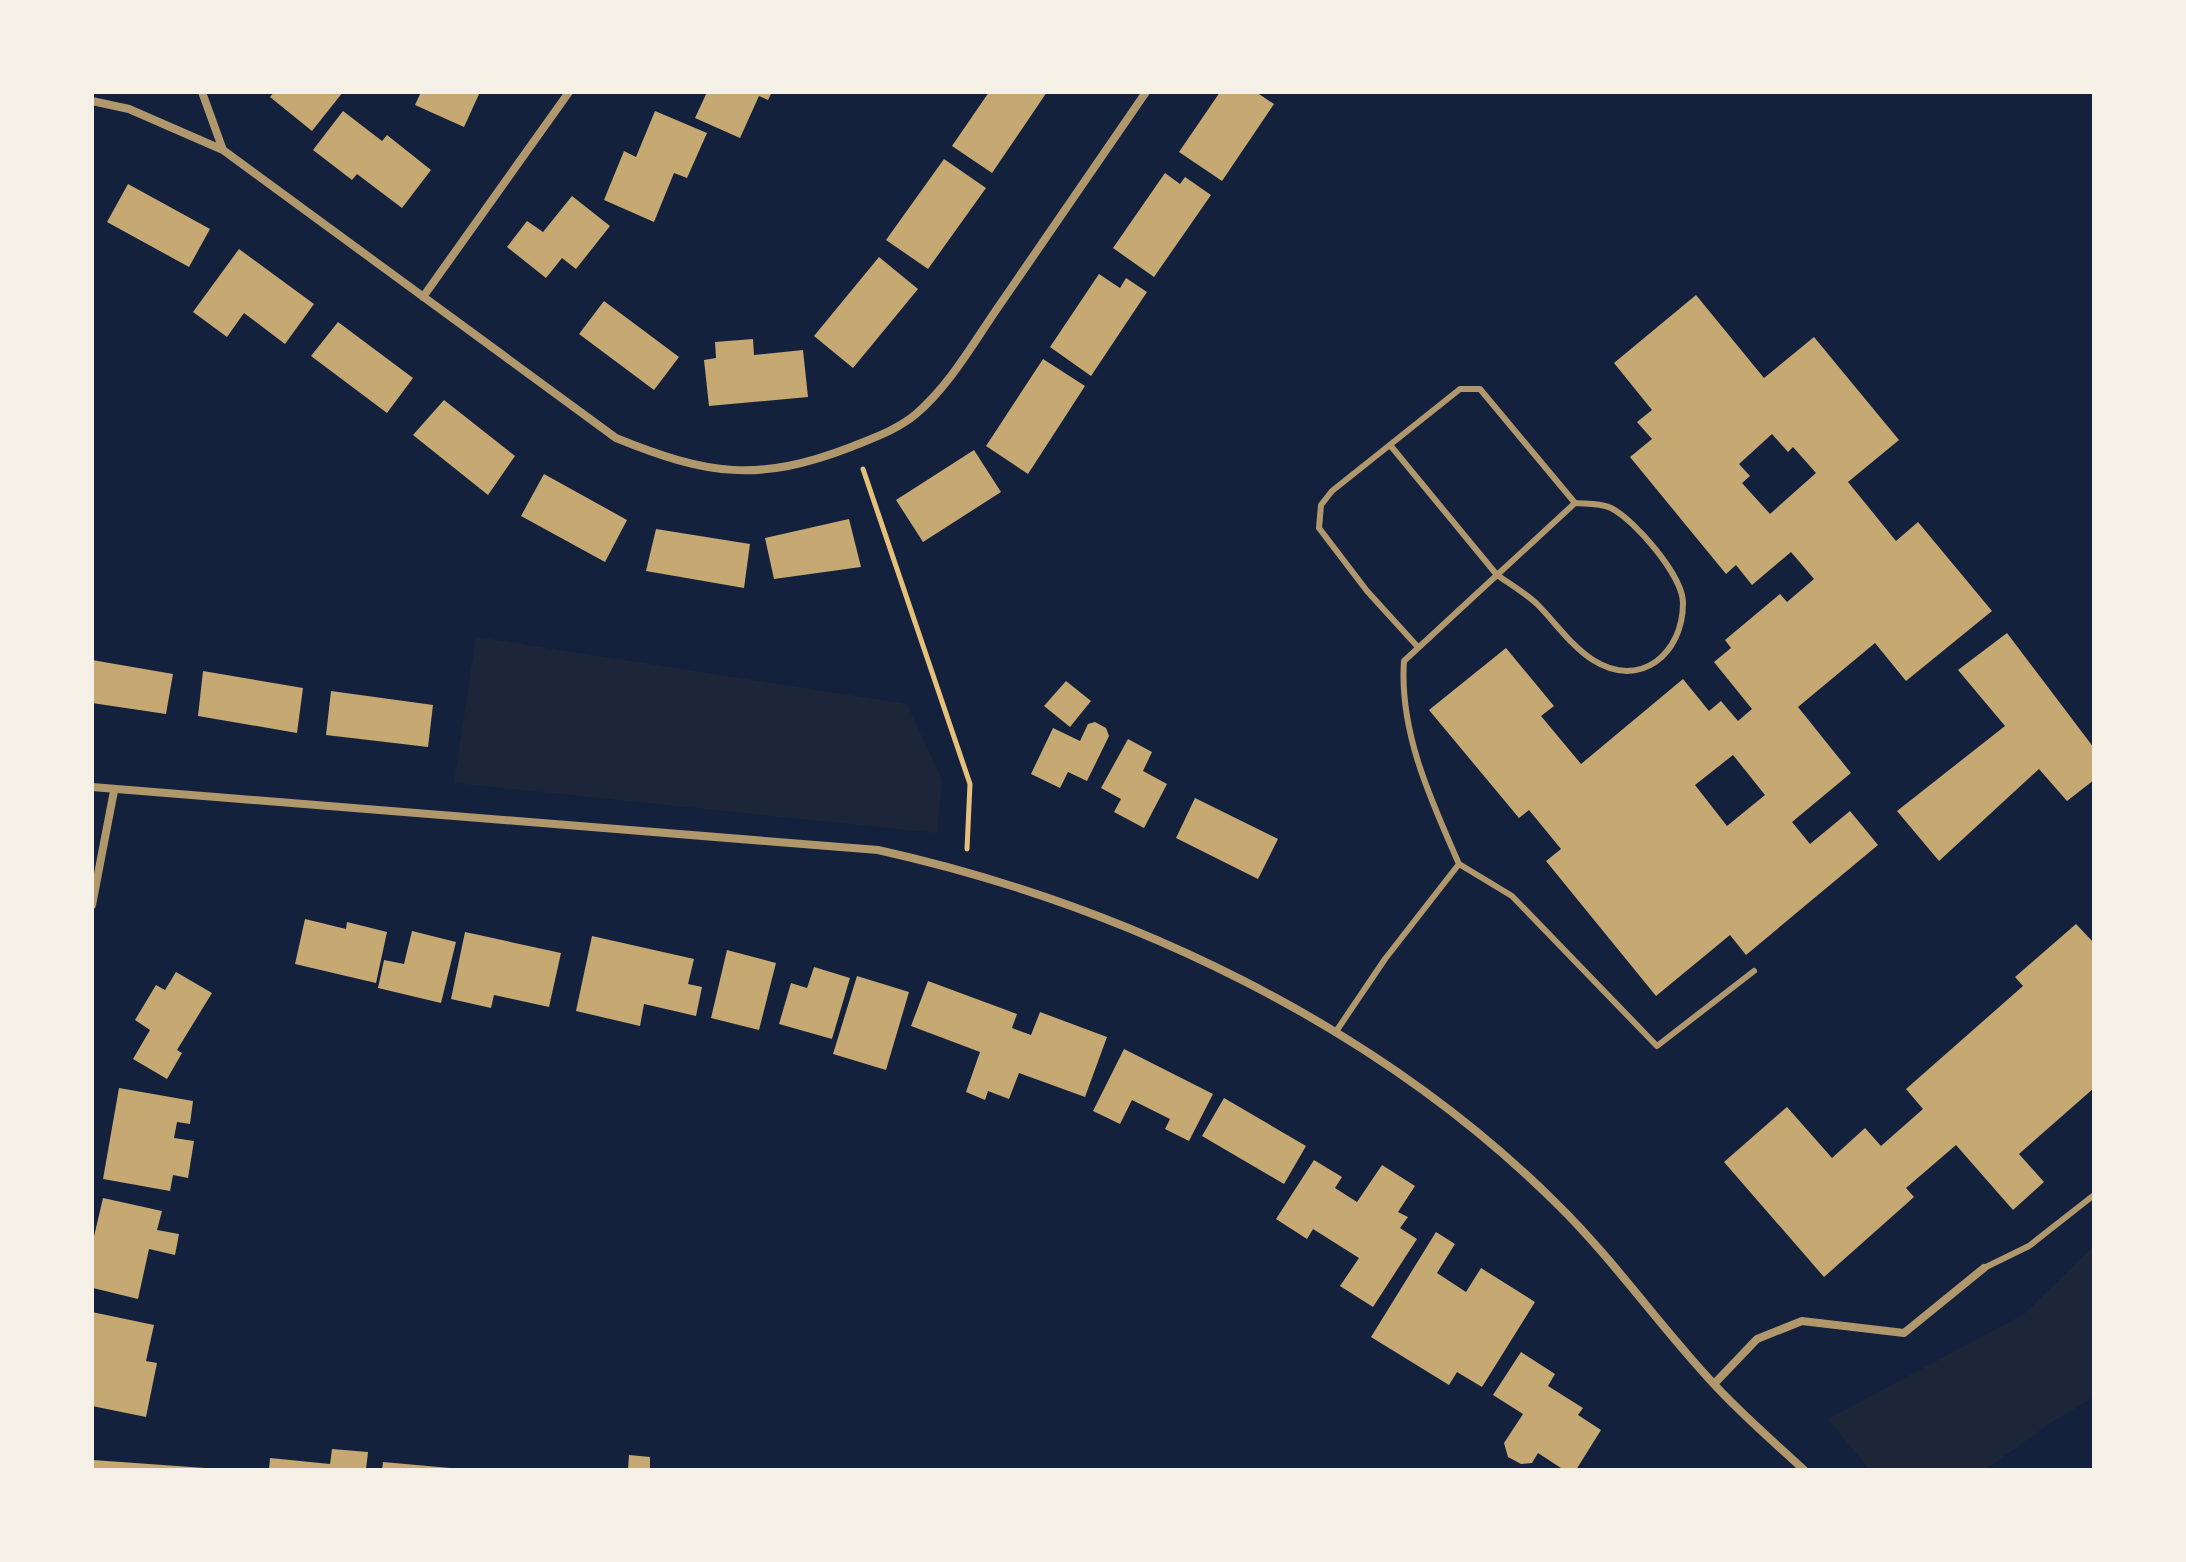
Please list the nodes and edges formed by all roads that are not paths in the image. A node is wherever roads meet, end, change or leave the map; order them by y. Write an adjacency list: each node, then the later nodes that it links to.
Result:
1 (202, 92): 5 (street)
2 (569, 92): 6 (street)
3 (1146, 92): 6 (street)
4 (92, 101): 5 (street)
5 (223, 150): 6 (street)
6 (423, 297)
7 (1390, 445): 8 (lane); 9 (lane); 10 (lane)
8 (1575, 503): 9 (lane); 9 (lane)
9 (1497, 575): 10 (lane)
10 (1417, 646): 13 (lane)
11 (92, 787): 12 (street)
12 (114, 791): 14 (street); 16 (street)
13 (1459, 864): 15 (lane); 16 (lane)
14 (92, 905)
15 (1754, 971)
16 (1335, 1033): 19 (street)
17 (2094, 1195): 18 (lane)
18 (1984, 1268): 19 (street)
19 (1714, 1384): 20 (street)
20 (1804, 1470)

